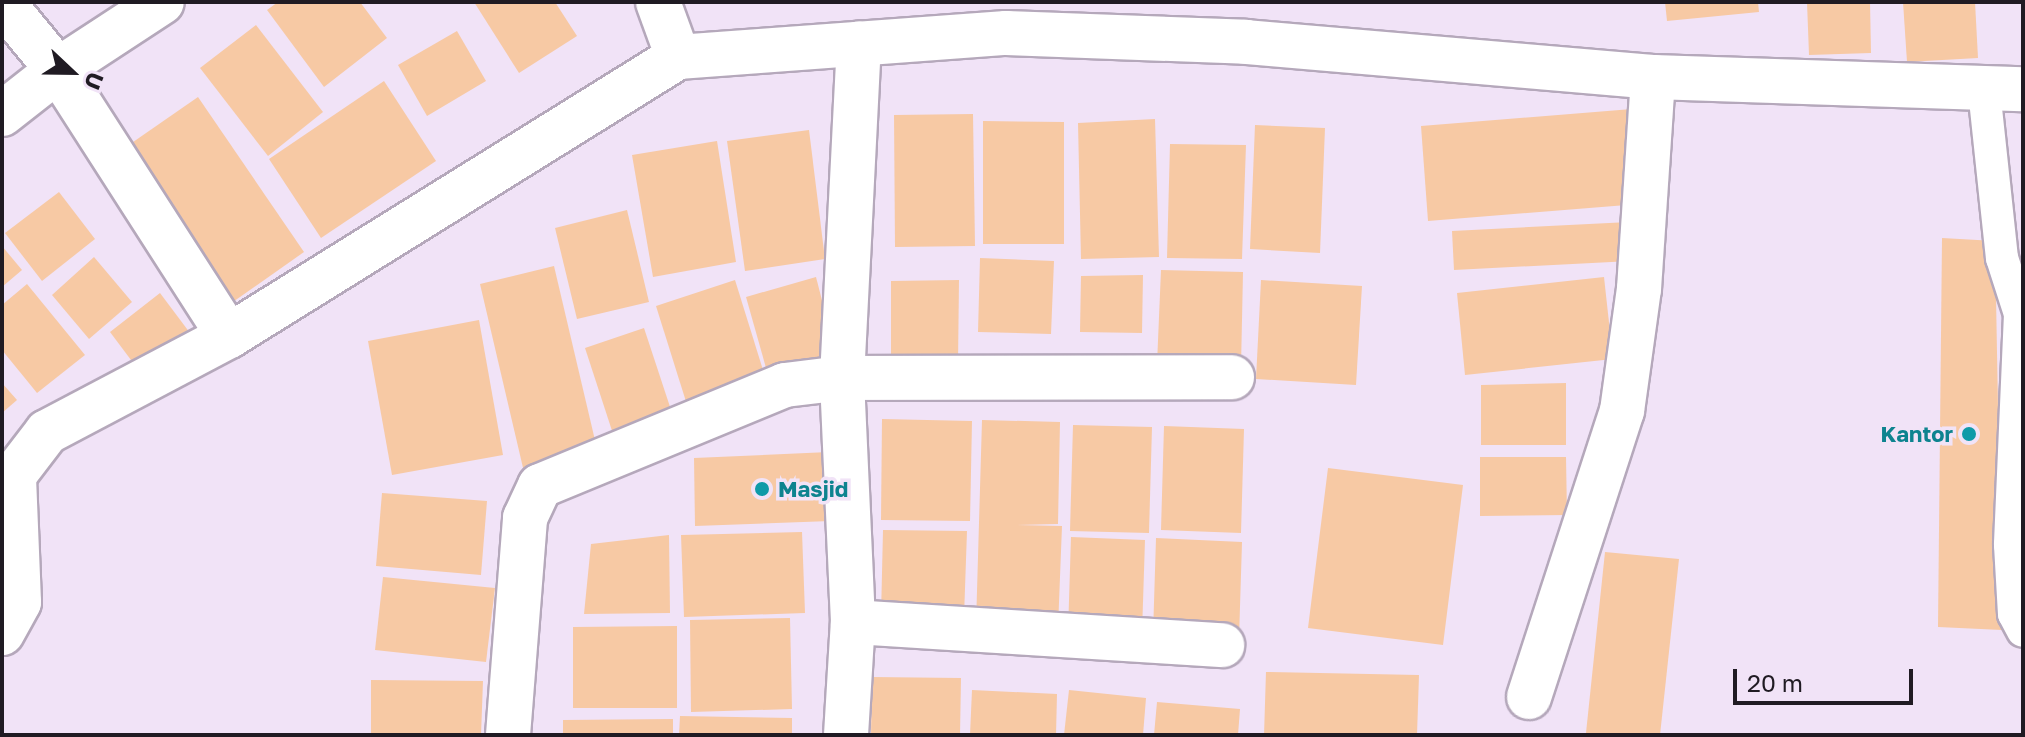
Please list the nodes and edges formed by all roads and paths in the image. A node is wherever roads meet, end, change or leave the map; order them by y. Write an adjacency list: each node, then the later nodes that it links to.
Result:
1 (2, 2): 6 (street)
2 (162, 2): 6 (street)
3 (658, 2): 5 (street)
4 (859, 43): 5 (street); 7 (street); 13 (street)
5 (678, 57): 11 (street)
6 (58, 70): 9 (street); 11 (street)
7 (1653, 77): 8 (street); 18 (street)
8 (2004, 90): 10 (lane)
9 (2, 114)
10 (2013, 263): 15 (lane)
11 (229, 336): 16 (street)
12 (1232, 377): 13 (street)
13 (842, 378): 14 (street); 19 (street)
14 (853, 622): 17 (street); 20 (street)
15 (2023, 631)
16 (2, 633)
17 (1222, 645)
18 (1529, 697)
19 (508, 735)
20 (846, 735)

